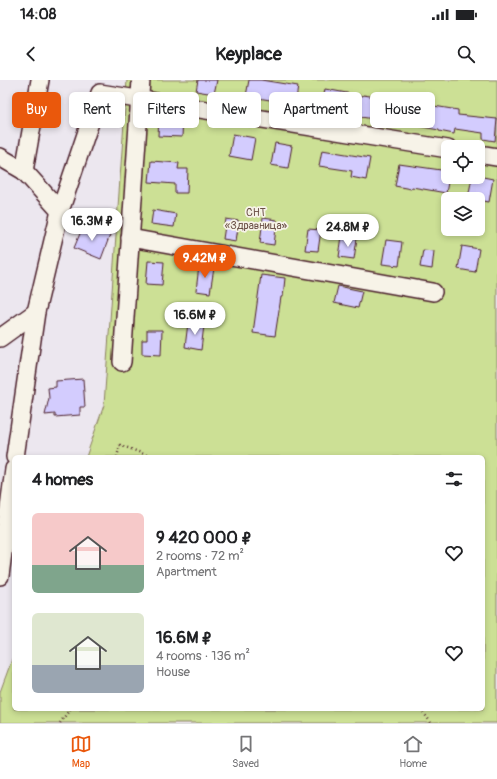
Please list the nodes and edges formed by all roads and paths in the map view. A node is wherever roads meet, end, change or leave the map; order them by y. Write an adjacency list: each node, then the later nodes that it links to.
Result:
1 (40, 80): 11 (street)
2 (141, 80): 3 (street)
3 (140, 92)
4 (133, 98): 12 (street)
5 (199, 109): 7 (street)
6 (137, 128): 13 (street)
7 (441, 148)
8 (485, 155): 10 (street)
9 (0, 157): 11 (street)
10 (497, 157)
11 (24, 171): 12 (street)
12 (60, 211): 15 (street)
13 (130, 238): 14 (street); 17 (street)
14 (433, 292)
15 (36, 312): 16 (street); 18 (street)
16 (0, 338)
17 (122, 362)
18 (16, 455)
19 (118, 455): 20 (path)
20 (147, 455)
21 (12, 483): 22 (street)
22 (0, 576)
23 (69, 711): 25 (path)
24 (422, 711): 26 (path)
25 (60, 723)
26 (432, 723)

